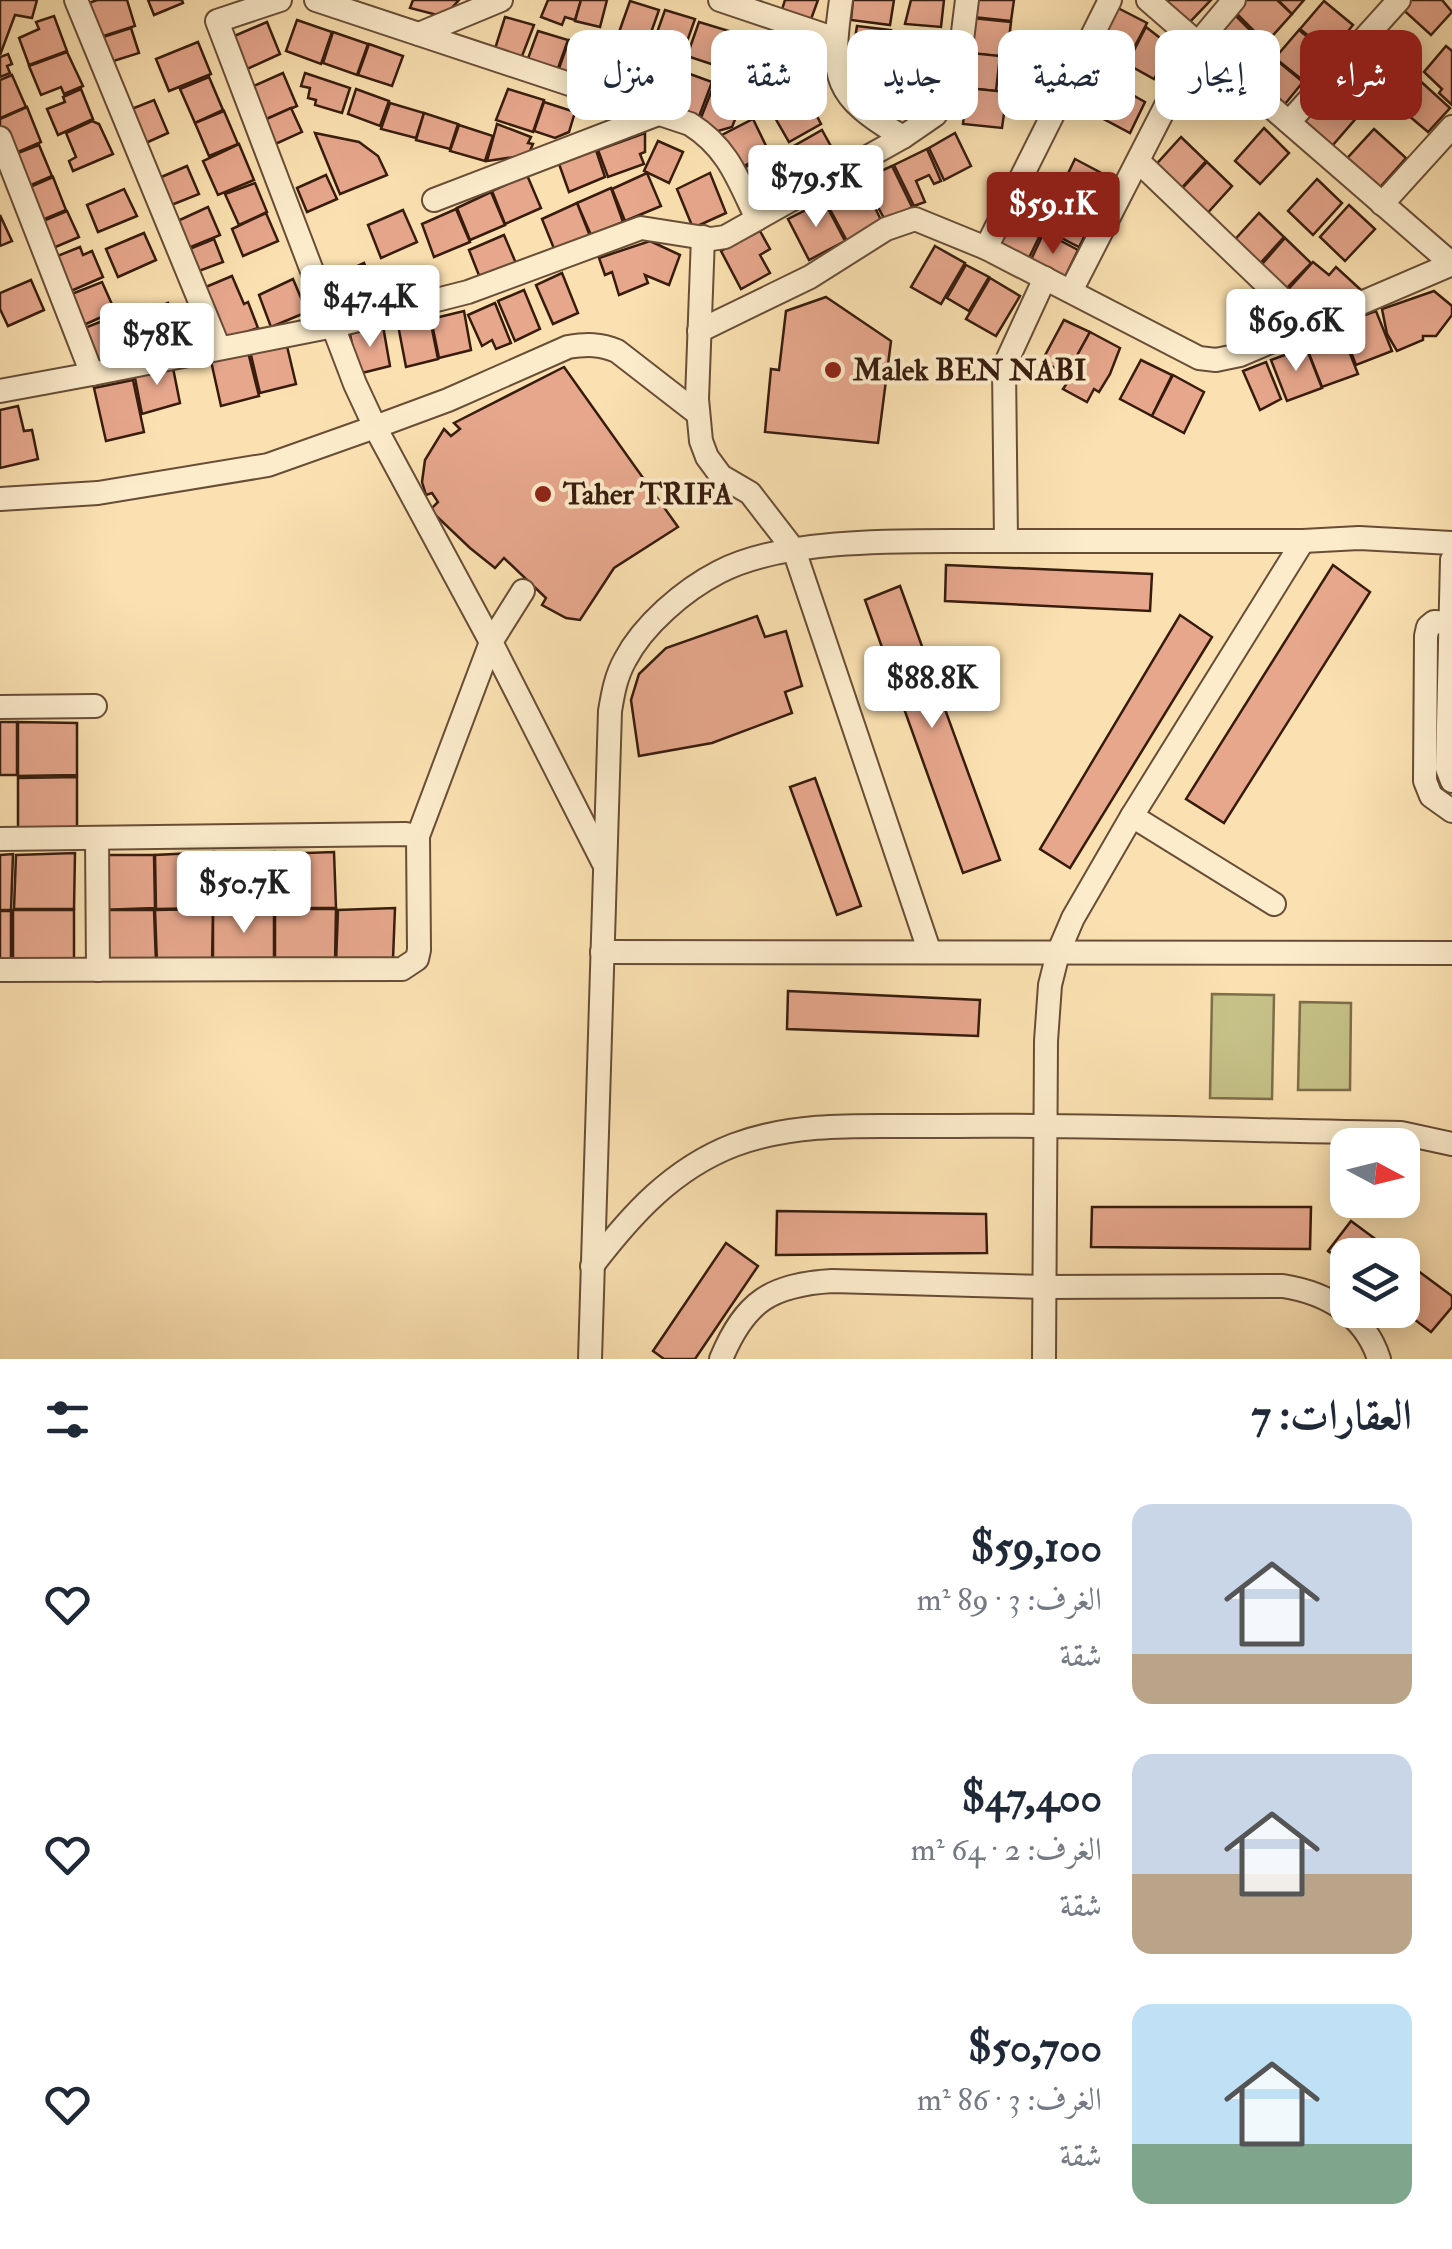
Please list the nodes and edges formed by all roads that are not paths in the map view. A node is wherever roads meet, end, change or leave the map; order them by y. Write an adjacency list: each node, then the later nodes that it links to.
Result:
1 (76, 0): 37 (street)
2 (280, 0): 35 (street)
3 (316, 0): 14 (street)
4 (500, 0): 14 (street)
5 (720, 0): 15 (street)
6 (841, 0): 15 (street)
7 (967, 0): 24 (street)
8 (1110, 0): 30 (street)
9 (1148, 0): 12 (street)
10 (1234, 0): 13 (street)
11 (1399, 0): 21 (street)
12 (1182, 30)
13 (1209, 30)
14 (419, 34): 16 (street)
15 (836, 38): 24 (street)
16 (567, 84)
17 (1280, 114): 21 (street)
18 (642, 120): 26 (street)
19 (677, 120): 28 (street)
20 (1159, 120): 25 (street)
21 (1289, 122): 27 (street)
22 (1452, 127): 27 (street)
23 (0, 138): 38 (street)
24 (903, 138): 28 (street)
25 (1138, 161): 33 (street); 34 (street)
26 (434, 200)
27 (1382, 204): 31 (street)
28 (757, 218): 29 (street)
29 (703, 237): 35 (street); 36 (street)
30 (986, 248): 32 (street); 36 (street)
31 (1452, 264): 34 (street)
32 (1045, 278): 33 (street); 44 (street)
33 (1072, 292): 34 (street)
34 (1309, 325)
35 (334, 326): 37 (street); 41 (street)
36 (700, 330): 40 (street)
37 (220, 348): 38 (street)
38 (92, 374): 39 (street)
39 (0, 391)
40 (697, 414): 41 (street); 46 (street)
41 (375, 428): 42 (street); 50 (street)
42 (0, 499)
43 (1303, 541): 44 (street); 45 (street); 55 (street)
44 (1006, 542): 46 (street)
45 (1452, 544)
46 (794, 550): 59 (street); 61 (street)
47 (1452, 560): 49 (street)
48 (524, 591): 50 (street)
49 (1450, 622): 53 (street); 54 (street)
50 (491, 642): 56 (street); 59 (street)
51 (96, 706): 52 (street)
52 (0, 707)
53 (1452, 781)
54 (1452, 811)
55 (1132, 816): 60 (street); 63 (street)
56 (418, 836): 58 (street); 66 (street)
57 (0, 838): 58 (street)
58 (97, 838): 66 (street)
59 (605, 866): 62 (street)
60 (1274, 904)
61 (929, 950): 62 (street); 63 (street)
62 (602, 952): 69 (street)
63 (1058, 953): 64 (street); 67 (street)
64 (1452, 953)
65 (0, 970): 66 (street)
66 (98, 970)
67 (1045, 1125): 68 (street); 69 (street); 70 (street)
68 (1452, 1144)
69 (592, 1266): 71 (street)
70 (1045, 1287): 72 (street); 73 (street); 74 (street)
71 (590, 1359)
72 (721, 1359)
73 (1044, 1359)
74 (1379, 1359)

